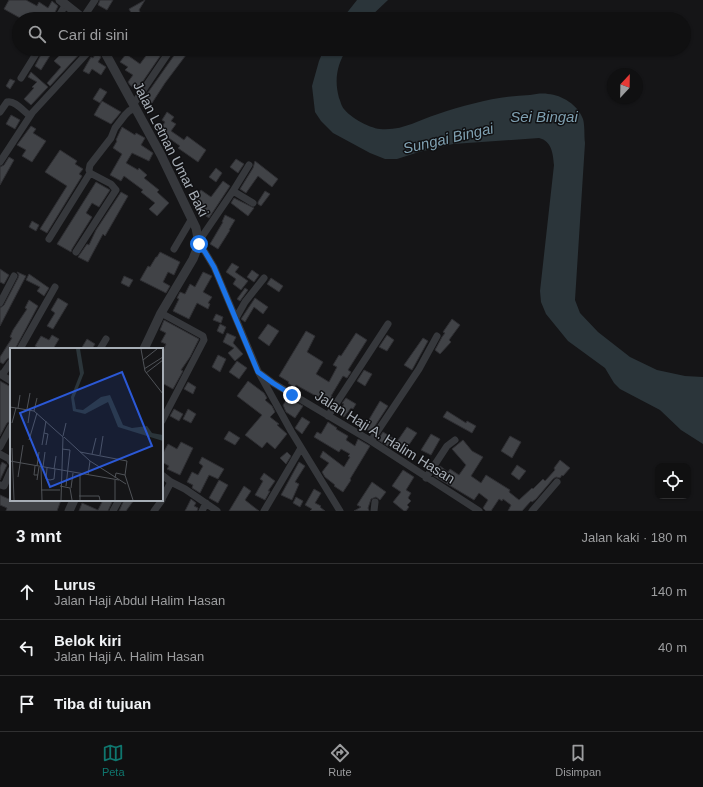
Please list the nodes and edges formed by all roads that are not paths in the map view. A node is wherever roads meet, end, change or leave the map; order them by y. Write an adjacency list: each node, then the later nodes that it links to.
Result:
1 (95, 0): 5 (street)
2 (63, 2): 3 (street); 4 (street)
3 (59, 12)
4 (76, 12)
5 (88, 12)
6 (35, 56): 10 (street)
7 (85, 56): 13 (street)
8 (107, 56): 11 (street, Jalan Letnan Umar Baki)
9 (166, 56): 11 (street)
10 (21, 78)
11 (134, 106): 16 (street); 19 (street, Jalan Letnan Umar Baki)
12 (0, 112): 13 (street)
13 (30, 116): 14 (street)
14 (0, 162)
15 (249, 165): 17 (street)
16 (90, 173): 20 (street); 23 (street)
17 (233, 191): 18 (street); 21 (street)
18 (253, 203)
19 (191, 220): 21 (street, Jalan Letnan Umar Baki); 22 (street)
20 (49, 239)
21 (199, 243): 28 (street); 29 (street)
22 (174, 249)
23 (76, 252)
24 (14, 276): 27 (street)
25 (264, 278): 29 (street)
26 (55, 287): 33 (street)
27 (0, 303)
28 (161, 313): 35 (street); 41 (street)
29 (236, 318): 37 (street)
30 (388, 324): 40 (street)
31 (437, 336): 44 (street)
32 (106, 339): 34 (street)
33 (21, 348)
34 (101, 348)
35 (144, 348)
36 (10, 363): 38 (street)
37 (258, 372): 40 (street, Jalan Haji A. Halim Hasan); 46 (street)
38 (1, 374): 39 (street)
39 (10, 379)
40 (328, 416): 44 (street, Jalan Haji A. Halim Hasan)
41 (163, 419)
42 (10, 428): 45 (street)
43 (455, 440): 51 (street)
44 (372, 441): 51 (street, Jalan Haji A. Halim Hasan)
45 (0, 447)
46 (301, 448): 66 (street); 67 (street)
47 (0, 454): 48 (street)
48 (10, 460)
49 (10, 472): 54 (street)
50 (163, 477): 52 (street)
51 (426, 478): 69 (street, Jalan Haji A. Halim Hasan)
52 (171, 482): 55 (street); 60 (street)
53 (557, 482): 70 (street)
54 (0, 485)
55 (163, 498)
56 (74, 501): 61 (street)
57 (118, 501): 62 (street)
58 (161, 501): 63 (street)
59 (375, 502): 68 (street)
60 (206, 503): 64 (street); 65 (street)
61 (69, 511)
62 (113, 511)
63 (154, 511)
64 (202, 511)
65 (217, 511)
66 (264, 511)
67 (340, 511)
68 (374, 511)
69 (479, 511)
70 (532, 511)

